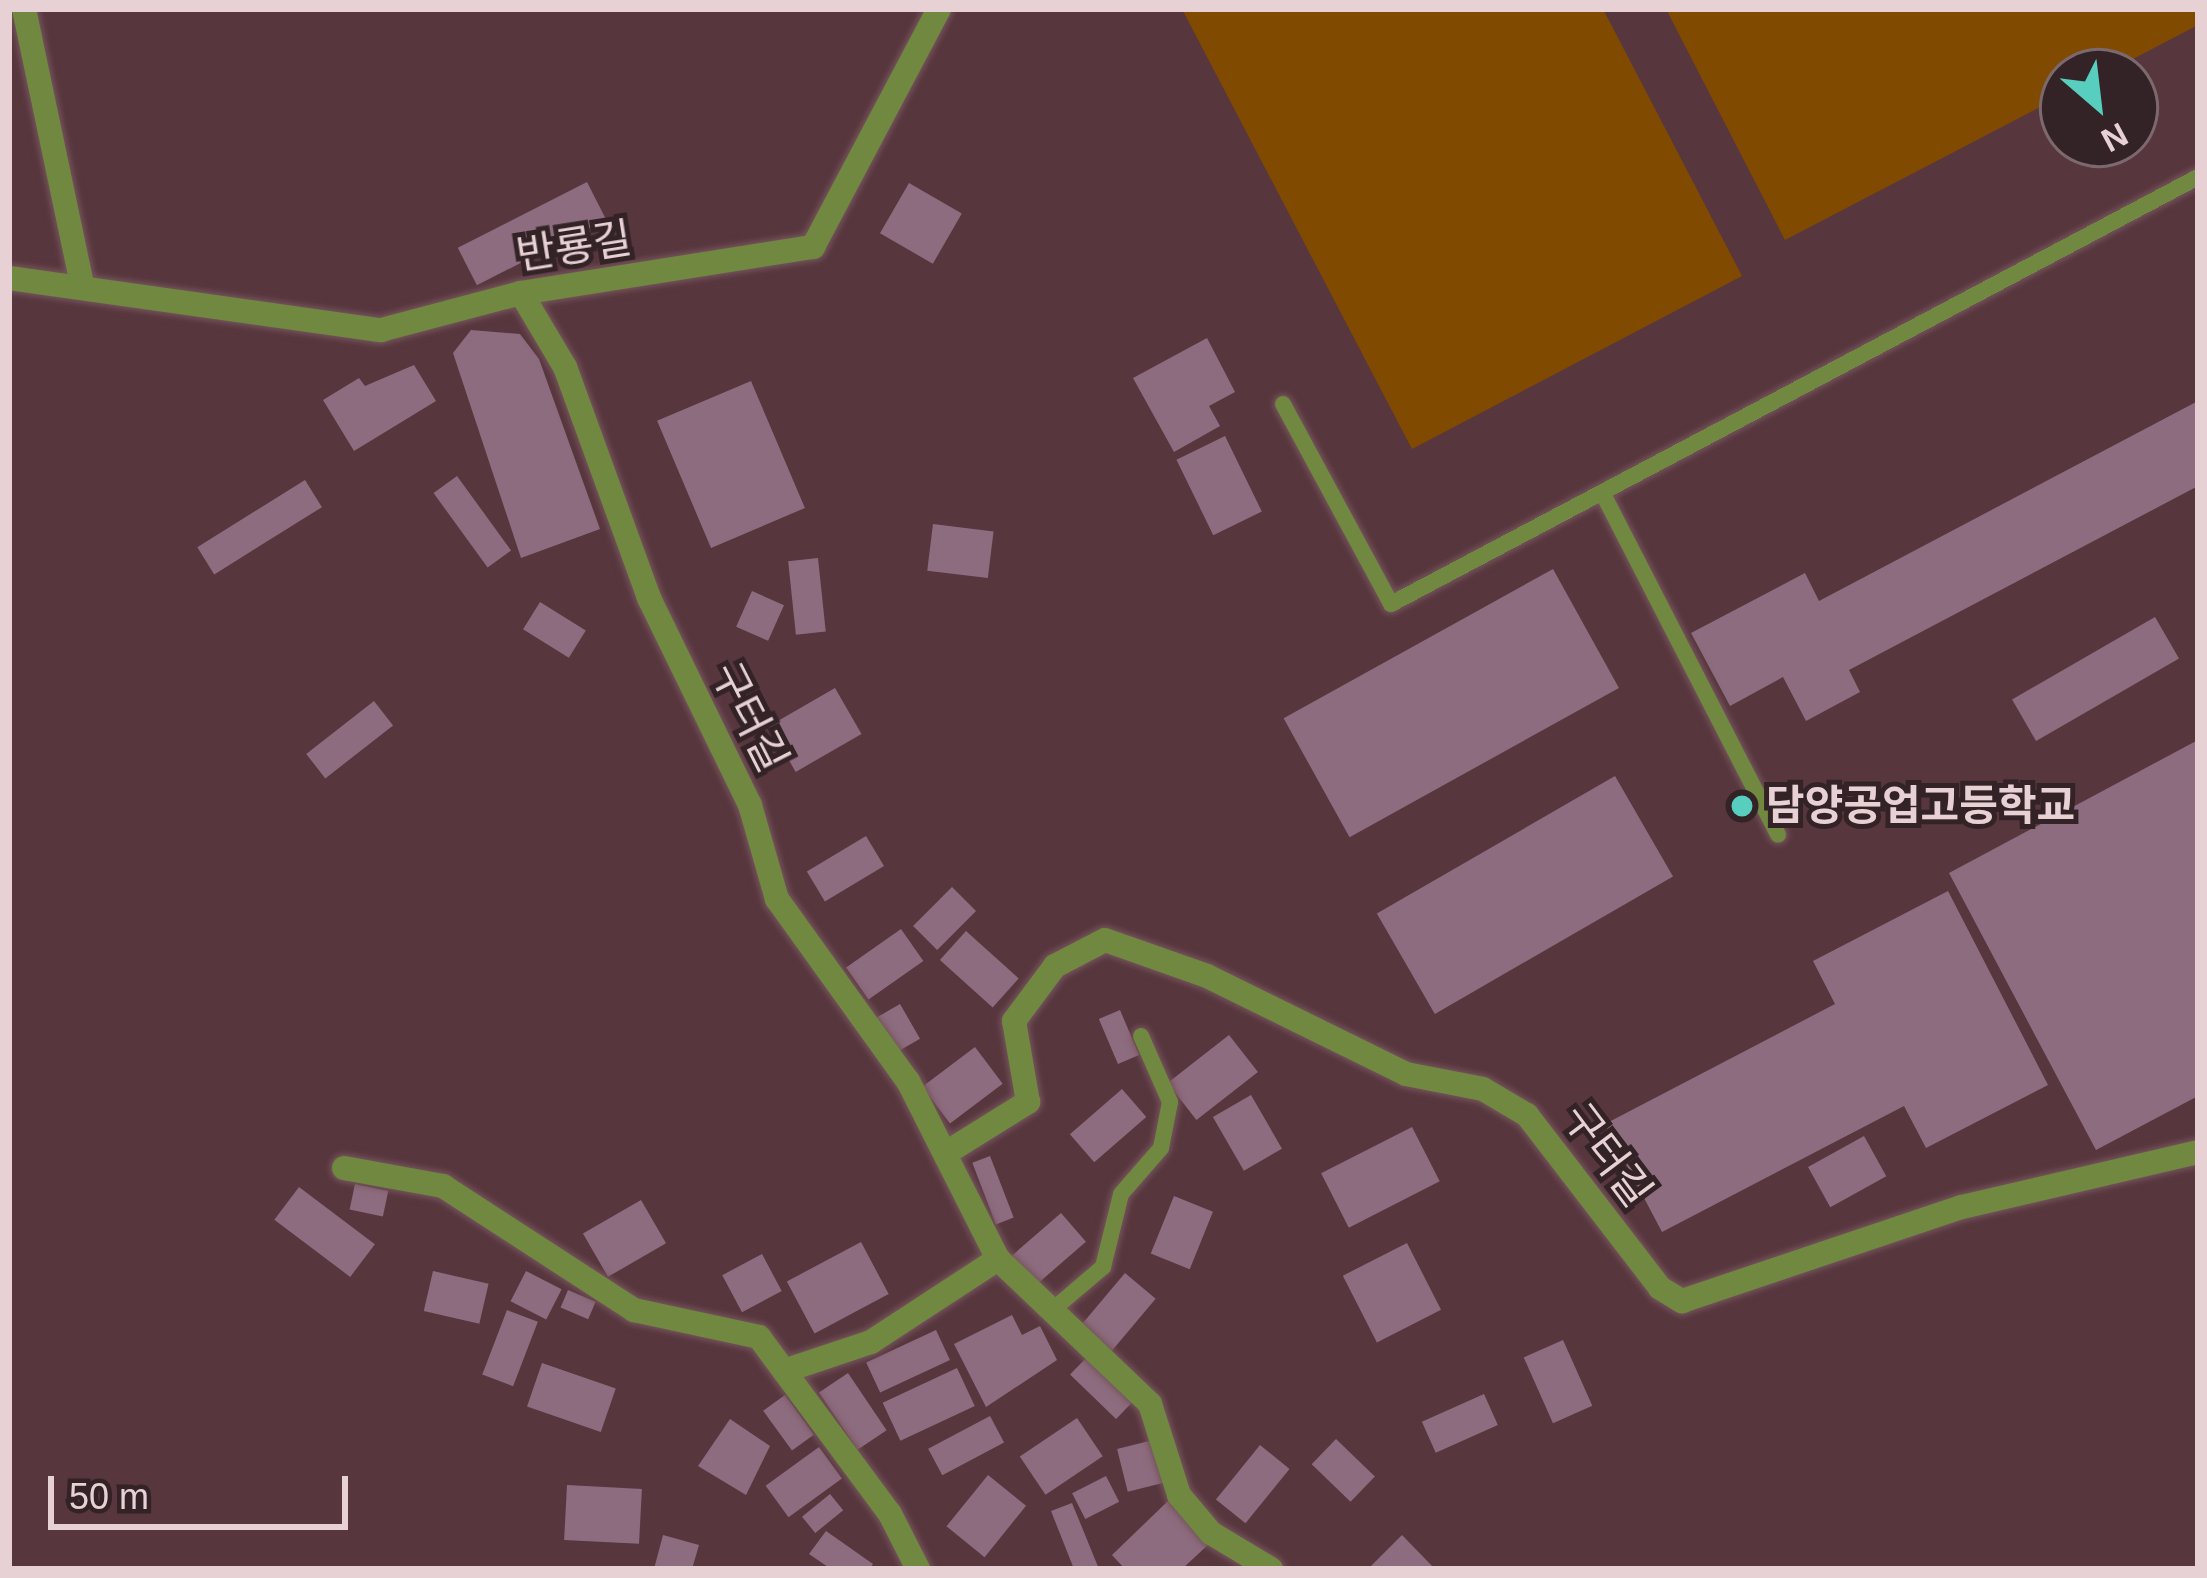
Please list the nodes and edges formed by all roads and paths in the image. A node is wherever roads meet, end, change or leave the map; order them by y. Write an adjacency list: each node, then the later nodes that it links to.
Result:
1 (23, 9): 5 (street)
2 (939, 9): 6 (street, 반룡길)
3 (2198, 177): 8 (lane)
4 (9, 278): 5 (street, 반룡길)
5 (82, 285): 6 (street, 반룡길)
6 (521, 292): 12 (street, 구터길)
7 (1283, 404): 8 (lane)
8 (1603, 494): 9 (lane)
9 (1778, 835)
10 (1141, 1036): 15 (lane)
11 (2198, 1152): 12 (street, 구터길)
12 (946, 1154): 14 (street, 구터길)
13 (344, 1168): 16 (street)
14 (998, 1259): 15 (street, 구터길); 16 (street)
15 (1050, 1312): 18 (street, 구터길)
16 (784, 1370): 17 (street)
17 (918, 1569)
18 (1271, 1569)

